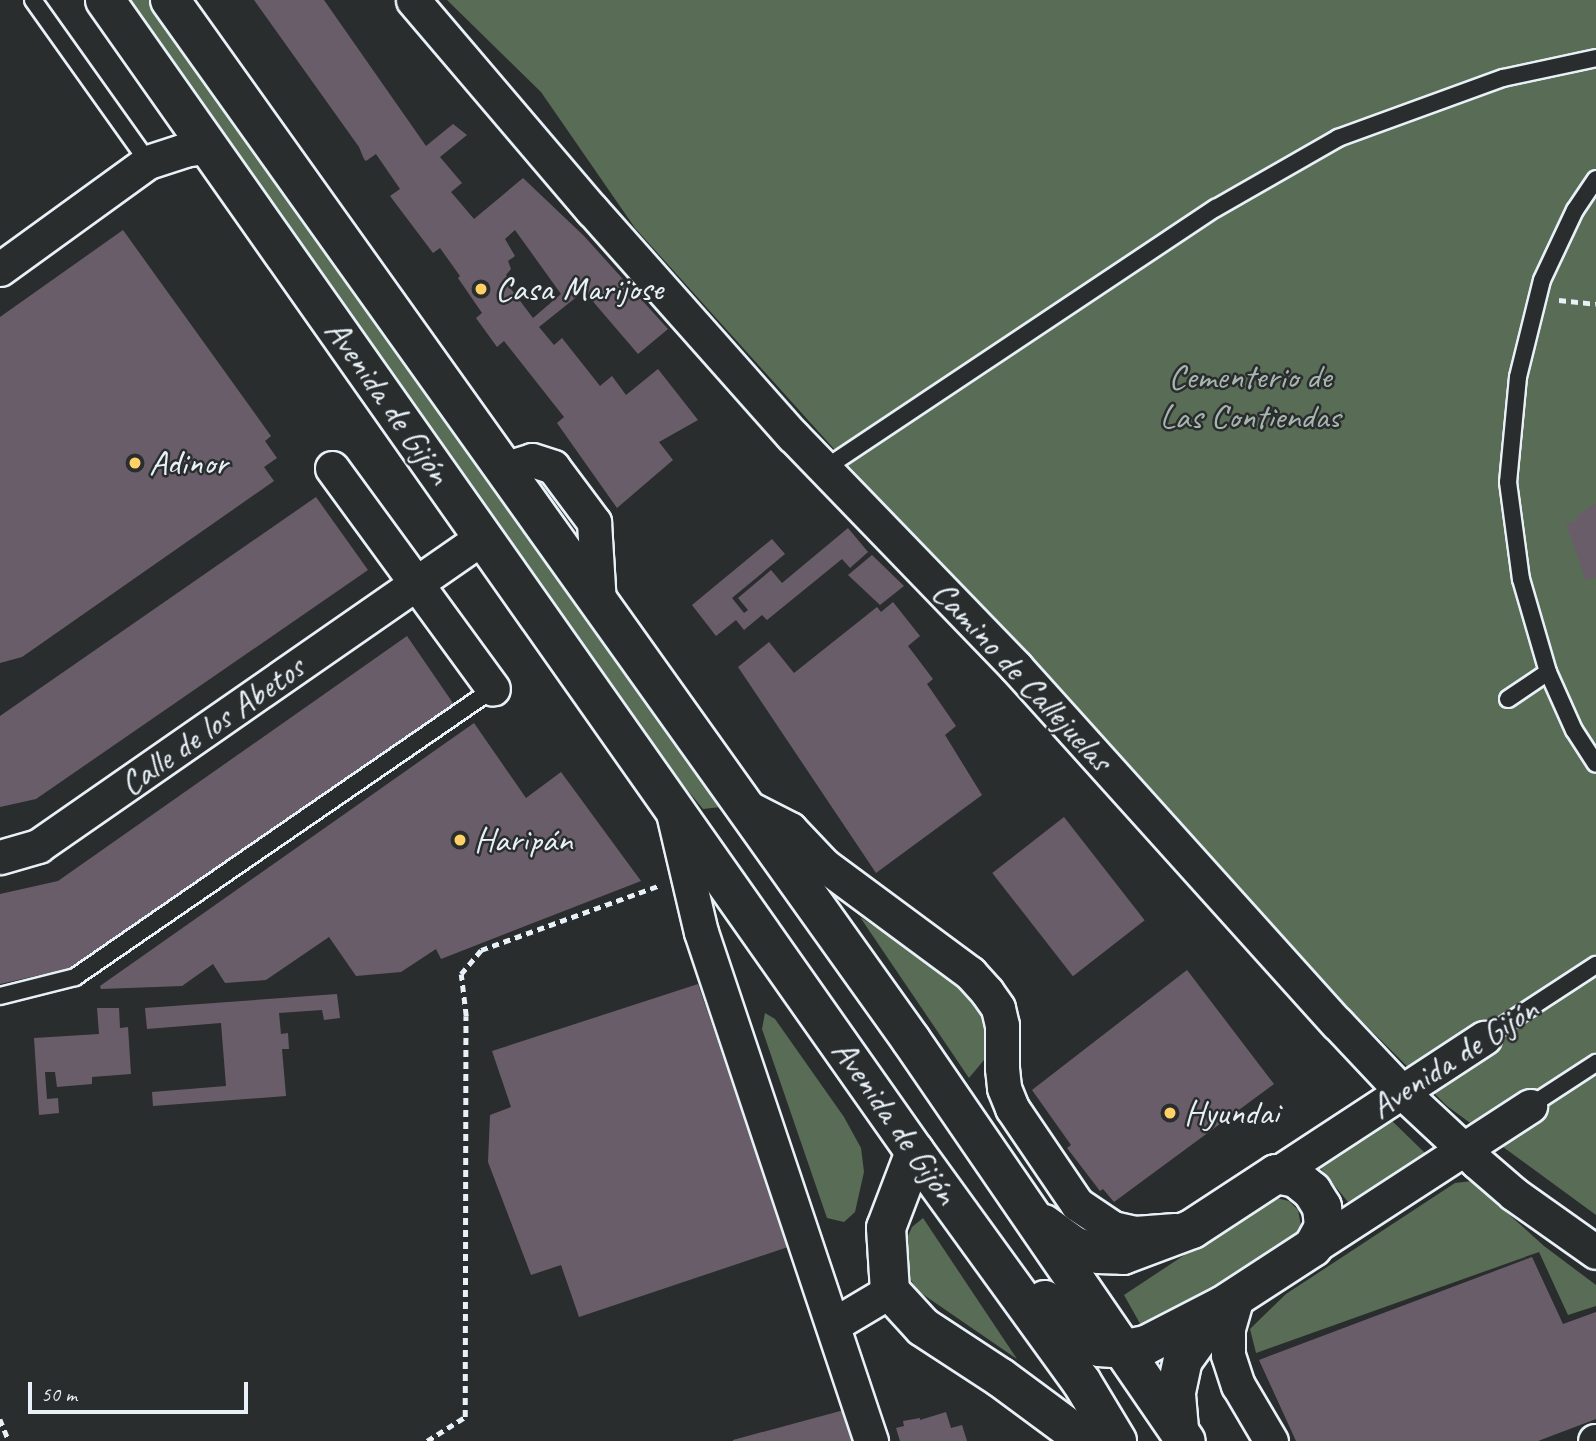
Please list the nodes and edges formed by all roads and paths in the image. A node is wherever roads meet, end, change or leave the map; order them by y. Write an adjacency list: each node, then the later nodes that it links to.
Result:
1 (33, 0): 7 (lane)
2 (105, 0): 6 (highway, Avenida de Gijón)
3 (170, 0): 21 (highway, Avenida de Gijón)
4 (413, 0): 13 (street, Camino de Callejuelas)
5 (1596, 58): 13 (lane)
6 (209, 146): 7 (street); 14 (highway, Avenida de Gijón)
7 (148, 162): 9 (street)
8 (1596, 179): 10 (lane)
9 (0, 269)
10 (1537, 298): 11 (path); 16 (lane)
11 (1596, 304)
12 (332, 468): 15 (street)
13 (824, 469): 29 (street, Camino de Callejuelas)
14 (483, 537): 15 (street, Calle de los Abetos); 20 (highway, Avenida de Gijón)
15 (418, 583): 17 (street); 22 (street, Calle de los Abetos)
16 (1548, 672): 18 (lane); 19 (lane)
17 (493, 689): 26 (lane)
18 (1508, 699)
19 (1596, 764)
20 (671, 804): 23 (street, Avenida de Gijón); 25 (highway, Avenida de Gijón)
21 (741, 804): 34 (highway, Avenida de Gijón); 35 (street, Avenida de Gijón)
22 (0, 857)
23 (690, 887): 40 (street, Avenida de Gijón); 46 (path)
24 (1596, 965): 27 (lane, Avenida de Gijón)
25 (790, 972): 32 (highway, Avenida de Gijón); 41 (highway)
26 (0, 996)
27 (1484, 1038): 29 (street, Avenida de Gijón)
28 (1596, 1063): 30 (lane)
29 (1402, 1092): 31 (street, Camino de Callejuelas); 33 (street, Avenida de Gijón)
30 (1530, 1106): 31 (street)
31 (1464, 1150): 36 (street); 37 (street, Camino de Callejuelas)
32 (915, 1152): 38 (highway); 49 (highway, Avenida de Gijón)
33 (1276, 1174): 35 (highway); 36 (highway)
34 (1034, 1217): 35 (highway); 41 (highway, Avenida de Gijón)
35 (1192, 1229): 41 (highway)
36 (1313, 1247): 39 (highway)
37 (1596, 1252)
38 (890, 1291): 40 (street); 48 (highway)
39 (1229, 1302): 42 (highway); 44 (highway); 51 (street)
40 (833, 1325): 47 (street, Avenida de Gijón)
41 (1093, 1326): 42 (highway, Avenida de Gijón); 50 (highway)
42 (1126, 1349): 44 (highway, Avenida de Gijón)
43 (0, 1419): 45 (path)
44 (1183, 1435)
45 (9, 1441)
46 (427, 1441)
47 (871, 1441)
48 (1086, 1441)
49 (1117, 1441)
50 (1141, 1441)
51 (1271, 1441)

